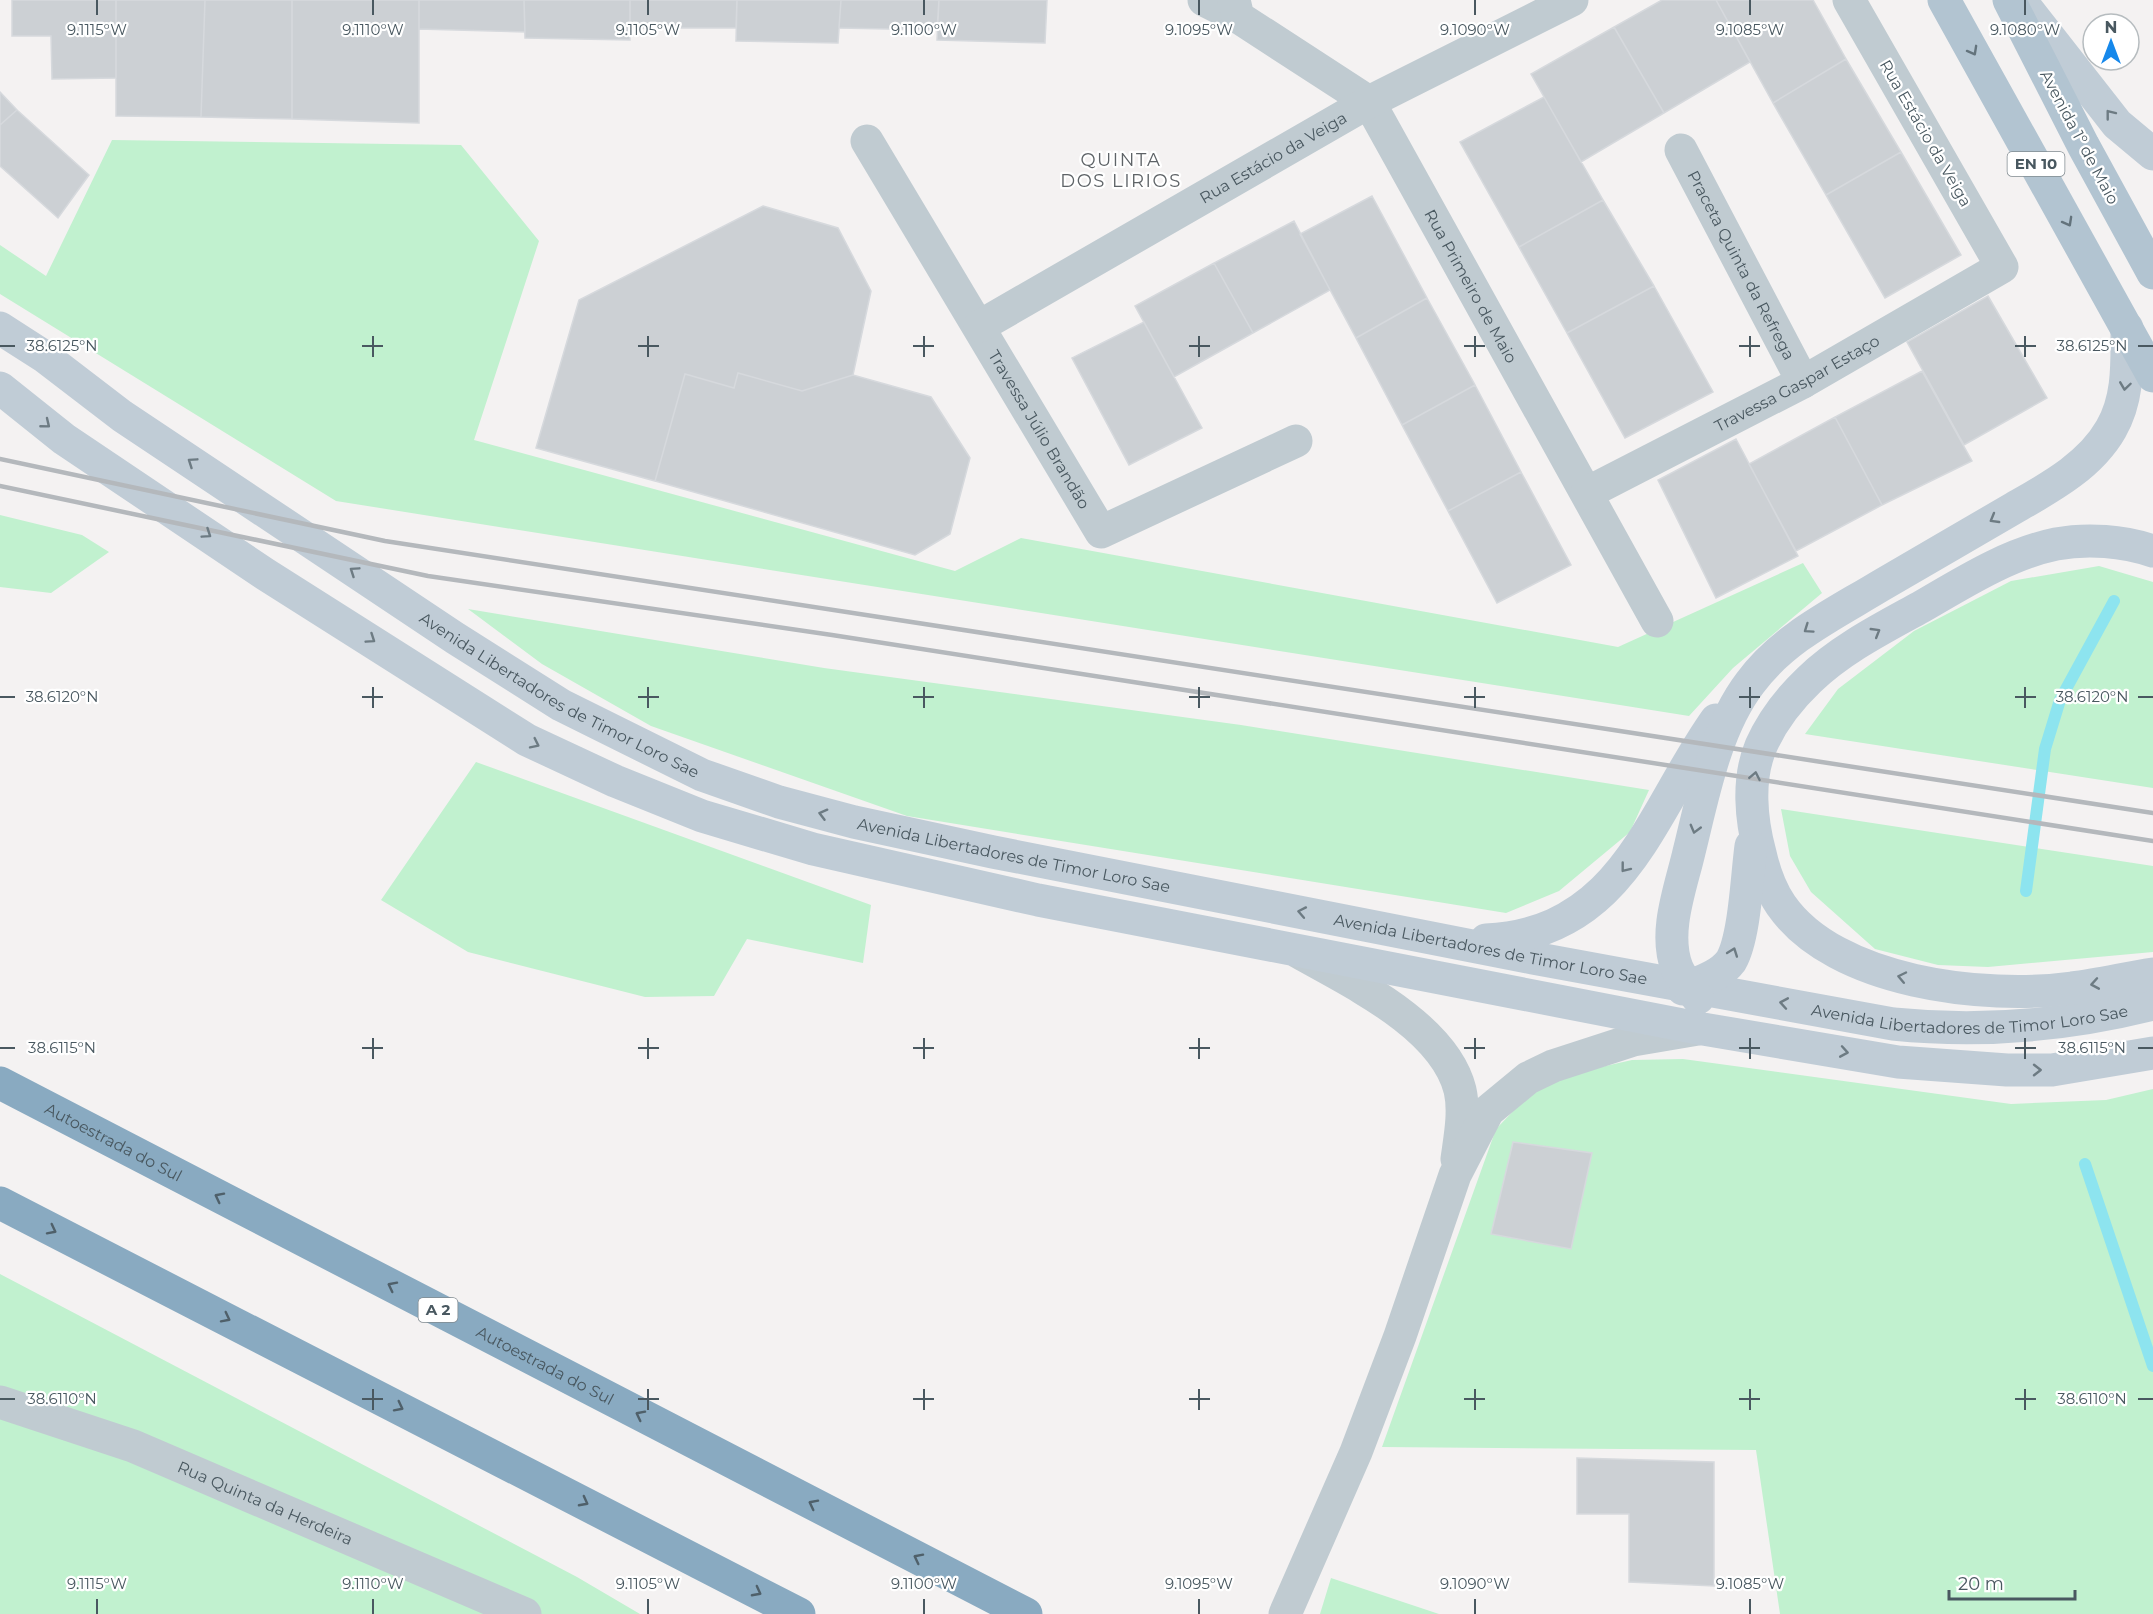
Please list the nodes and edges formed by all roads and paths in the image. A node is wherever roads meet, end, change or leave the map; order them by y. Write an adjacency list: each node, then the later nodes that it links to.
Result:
1 (1204, 0): 7 (street, Rua Primeiro de Maio)
2 (1572, 0): 8 (street, Rua Estácio da Veiga)
3 (1850, 0): 12 (street, Rua Estácio da Veiga)
4 (1944, 0): 16 (main road, EN 10, one-way to 16)
5 (2009, 0): 13 (main road, Avenida 1º de Maio / EN 10)
6 (2020, 0): 11 (main road, one-way to 6)
7 (1236, 8): 8 (street, Rua Primeiro de Maio)
8 (1369, 102): 14 (street, Rua Estácio da Veiga); 21 (street, Rua Primeiro de Maio)
9 (867, 141): 14 (street, Travessa Júlio Brandão)
10 (1681, 150): 18 (street, Praceta Quinta da Refrega)
11 (2153, 154)
12 (2002, 267): 18 (street, Travessa Gaspar Estaço)
13 (2153, 273)
14 (980, 326): 20 (street, Travessa Júlio Brandão)
15 (0, 328): 26 (main road, Avenida Libertadores de Timor Loro Sae, one-way to 15)
16 (2127, 328): 17 (main road, EN 10); 24 (main road, one-way to 24)
17 (2153, 376)
18 (1803, 382): 21 (street, Travessa Gaspar Estaço)
19 (0, 388): 27 (main road, one-way to 27)
20 (1296, 441)
21 (1587, 493): 23 (street, Rua Primeiro de Maio)
22 (2153, 551): 25 (main road, one-way to 22)
23 (1657, 621)
24 (1751, 681): 26 (main road, one-way to 26); 29 (main road, one-way to 29)
25 (1753, 826): 28 (main road, one-way to 25); 29 (main road, one-way to 25)
26 (1450, 941): 29 (main road, Avenida Libertadores de Timor Loro Sae)
27 (1291, 948): 31 (main road); 36 (street)
28 (2153, 974)
29 (1689, 986): 30 (main road, Avenida Libertadores de Timor Loro Sae, one-way to 29); 31 (main road); 33 (main road)
30 (2153, 1004)
31 (1593, 1005): 32 (main road)
32 (1703, 1029): 33 (main road); 36 (street)
33 (1765, 1038): 34 (main road, one-way to 34)
34 (2153, 1053)
35 (0, 1083): 41 (highway, Autoestrada do Sul / A 2, one-way to 35)
36 (1455, 1175): 42 (street)
37 (0, 1203): 40 (highway, one-way to 40)
38 (0, 1402): 39 (street, Rua Quinta da Herdeira)
39 (525, 1614)
40 (799, 1614)
41 (1026, 1614)
42 (1285, 1614)

